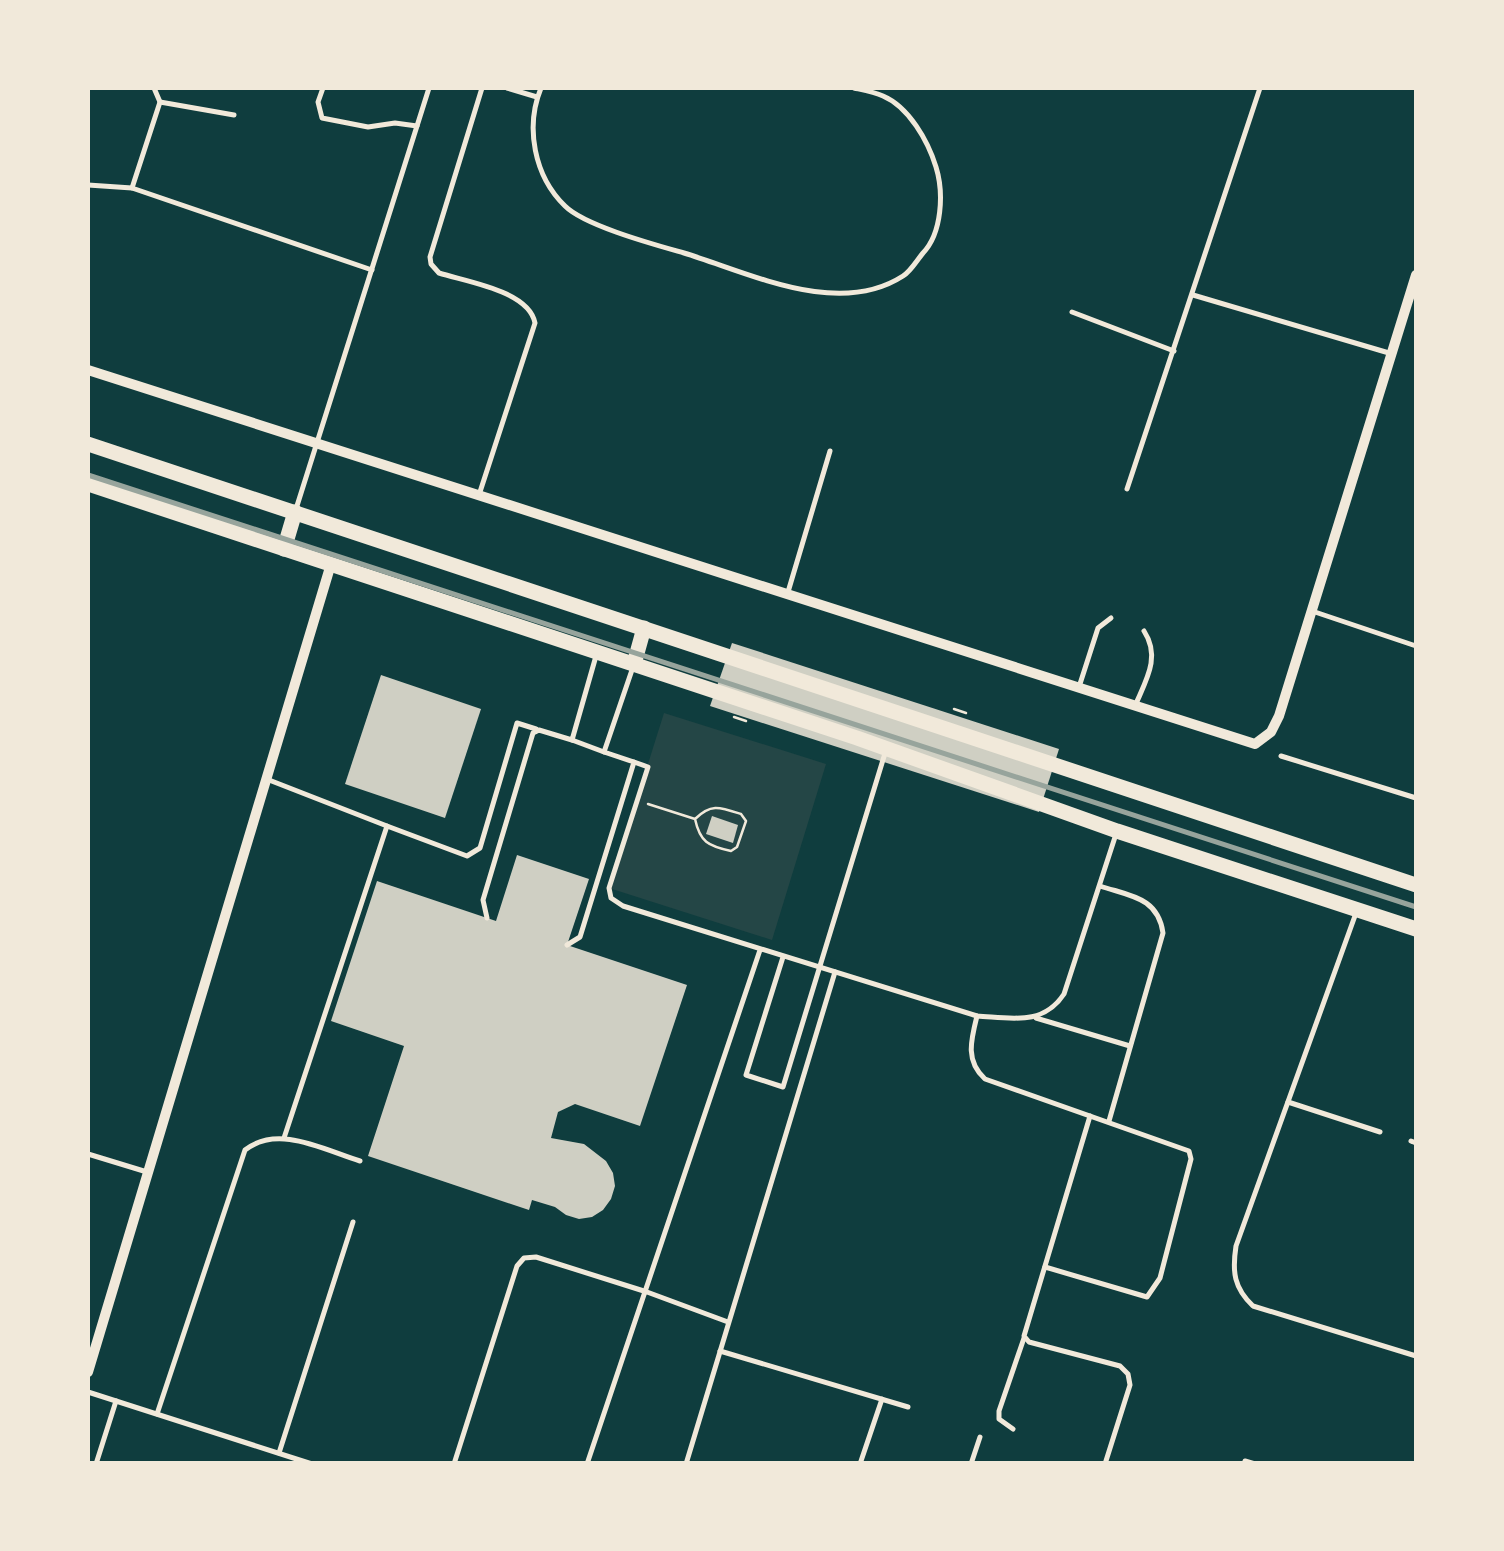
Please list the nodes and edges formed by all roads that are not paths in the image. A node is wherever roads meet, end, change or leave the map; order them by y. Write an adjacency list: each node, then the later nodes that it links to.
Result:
1 (154, 88): 10 (lane)
2 (322, 88): 12 (lane)
3 (429, 88): 12 (lane)
4 (482, 88): 27 (lane)
5 (507, 88): 9 (lane)
6 (541, 88): 9 (lane)
7 (854, 88): 9 (lane)
8 (1260, 88): 17 (lane)
9 (537, 97)
10 (160, 102): 11 (lane); 14 (lane)
11 (234, 114)
12 (417, 126): 15 (lane)
13 (88, 185): 14 (lane)
14 (132, 188): 15 (lane)
15 (372, 270): 23 (lane)
16 (1416, 275): 20 (street)
17 (1193, 295): 19 (lane); 20 (lane)
18 (1072, 312): 19 (lane)
19 (1174, 351): 26 (lane)
20 (1392, 354): 32 (street)
21 (88, 370): 23 (street)
22 (88, 444): 28 (main road)
23 (317, 444): 27 (street); 28 (lane)
24 (830, 451): 31 (lane)
25 (88, 484): 29 (main road)
26 (1127, 489)
27 (479, 496): 31 (street)
28 (295, 512): 29 (main road); 34 (main road)
29 (284, 549): 30 (main road)
30 (331, 564): 37 (main road); 47 (street)
31 (786, 596): 39 (street)
32 (1312, 611): 36 (lane); 40 (street)
33 (1111, 618): 39 (lane)
34 (644, 628): 38 (main road); 51 (main road)
35 (1144, 631): 40 (lane)
36 (1416, 646)
37 (598, 652): 38 (main road); 42 (lane)
38 (634, 664): 43 (main road); 44 (lane)
39 (1080, 688): 40 (street)
40 (1135, 706)
41 (539, 730): 42 (lane); 49 (lane); 54 (lane)
42 (572, 740): 44 (lane)
43 (887, 748): 50 (main road); 59 (lane)
44 (604, 752): 46 (lane)
45 (1281, 756): 48 (lane)
46 (634, 762): 56 (lane); 57 (lane)
47 (266, 778): 49 (lane); 71 (street)
48 (1416, 798)
49 (387, 826): 68 (lane)
50 (1117, 831): 52 (lane); 53 (main road)
51 (1416, 885)
52 (1100, 886): 62 (lane); 63 (lane)
53 (1357, 910): 55 (main road); 64 (lane)
54 (487, 918)
55 (1416, 929)
56 (568, 945)
57 (760, 950): 58 (lane); 74 (lane)
58 (783, 957): 59 (lane); 59 (lane)
59 (821, 968): 60 (lane)
60 (835, 972): 61 (lane); 75 (lane)
61 (977, 1016): 62 (lane); 65 (lane)
62 (1033, 1017): 63 (lane)
63 (1130, 1046): 66 (lane)
64 (1288, 1102): 67 (lane); 78 (lane)
65 (1090, 1116): 66 (lane); 73 (lane)
66 (1108, 1122): 73 (lane)
67 (1380, 1132)
68 (284, 1138): 70 (lane); 84 (lane)
69 (88, 1154): 71 (lane)
70 (360, 1161)
71 (148, 1172): 79 (street)
72 (353, 1222): 87 (lane)
73 (1045, 1266): 76 (lane)
74 (647, 1292): 75 (lane); 91 (lane); 92 (lane)
75 (728, 1322): 77 (lane)
76 (1024, 1336): 85 (lane); 96 (lane)
77 (720, 1351): 81 (lane); 93 (lane)
78 (1416, 1356)
79 (88, 1372)
80 (88, 1392): 82 (lane)
81 (882, 1399): 83 (lane); 94 (lane)
82 (116, 1401): 84 (lane); 89 (lane)
83 (908, 1407)
84 (157, 1414): 87 (lane)
85 (1013, 1429)
86 (980, 1437): 95 (lane)
87 (279, 1453): 90 (lane)
88 (1246, 1461): 97 (lane)
89 (96, 1464)
90 (312, 1464)
91 (454, 1464)
92 (587, 1464)
93 (686, 1464)
94 (860, 1464)
95 (971, 1464)
96 (1105, 1464)
97 (1254, 1464)

